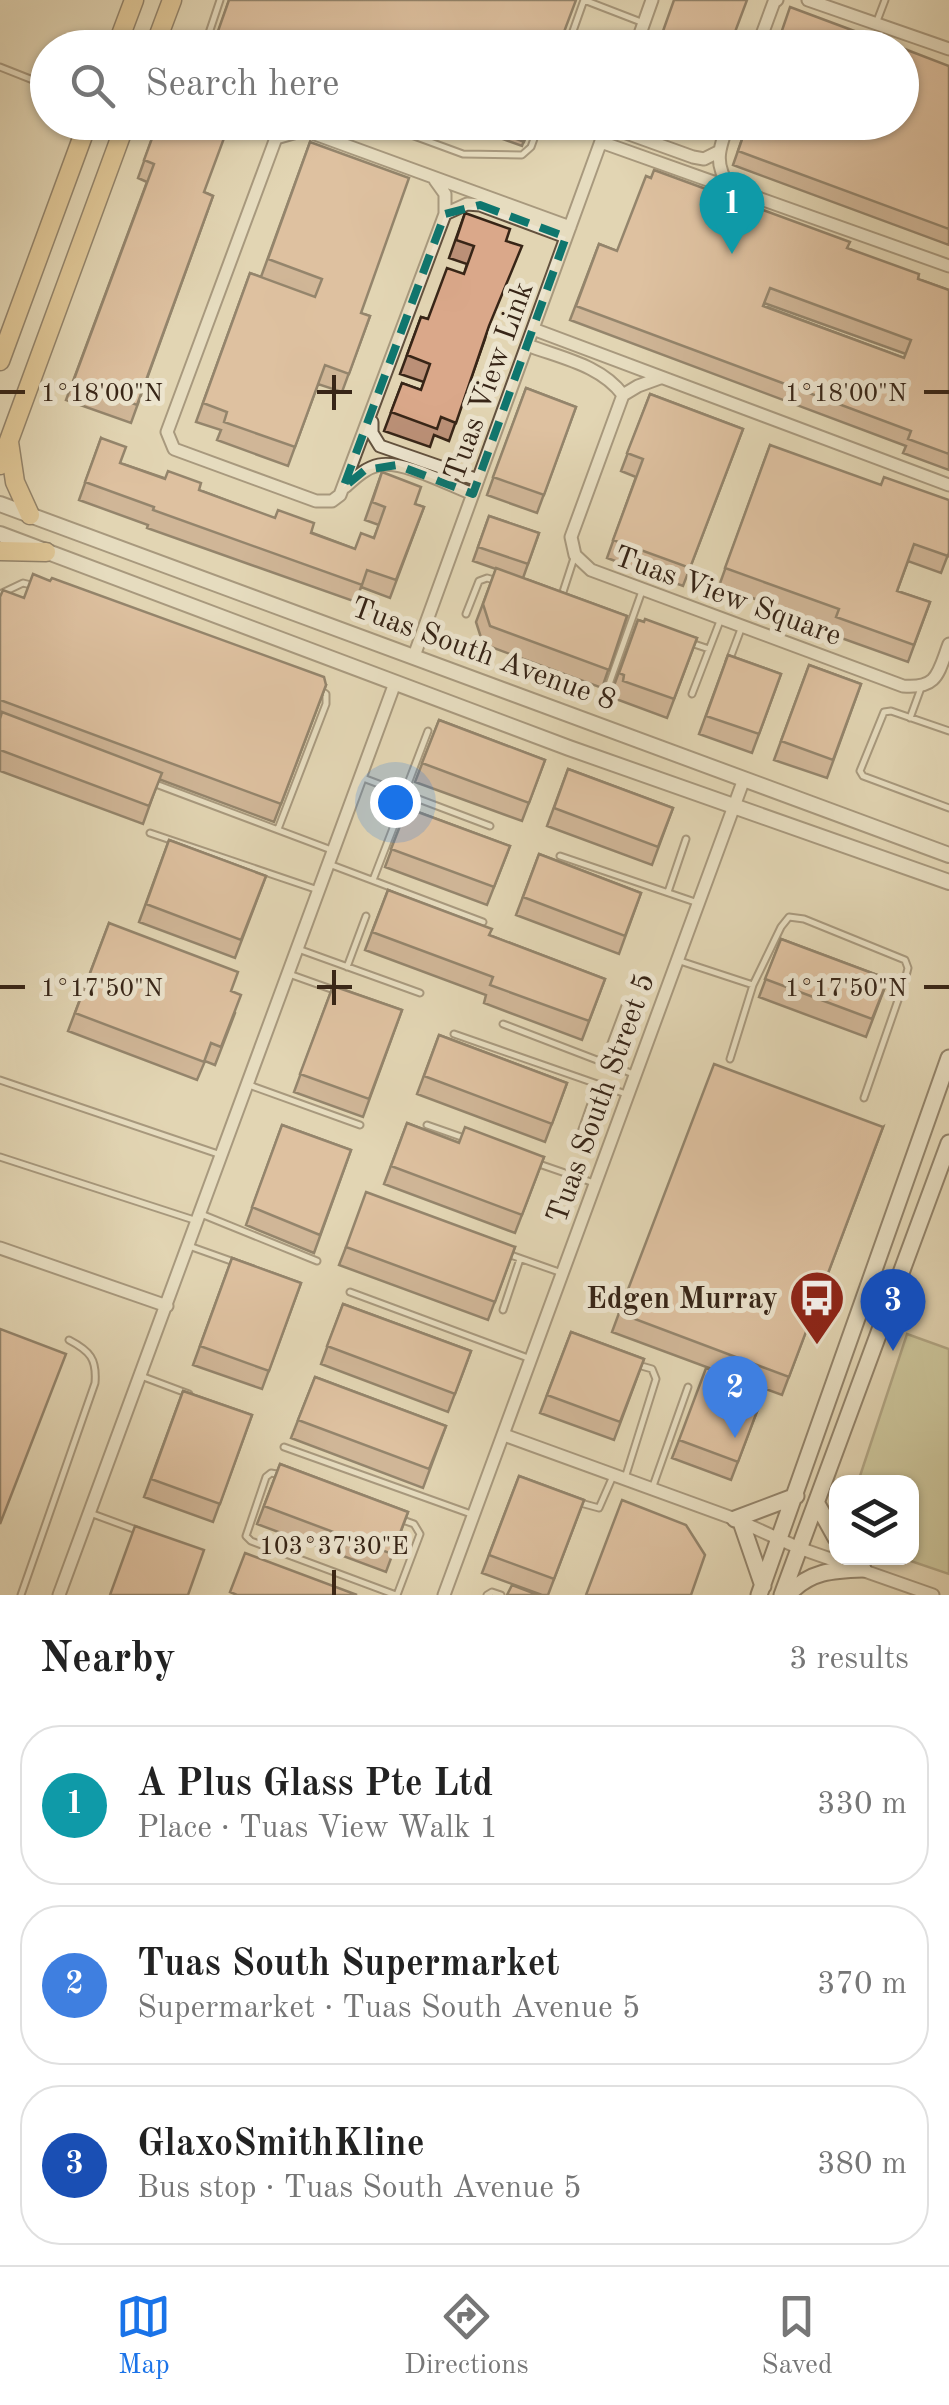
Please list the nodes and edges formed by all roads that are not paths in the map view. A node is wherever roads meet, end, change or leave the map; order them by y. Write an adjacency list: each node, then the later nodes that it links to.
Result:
1 (134, 0): 11 (main road)
2 (172, 0): 12 (main road)
3 (220, 0): 13 (lane)
4 (584, 0): 9 (lane); 14 (lane)
5 (652, 0): 9 (street)
6 (777, 0): 16 (street)
7 (808, 0): 10 (street)
8 (885, 0): 10 (lane)
9 (644, 23): 15 (street)
10 (876, 24): 17 (street)
11 (123, 30)
12 (161, 30)
13 (210, 30)
14 (573, 30)
15 (641, 30)
16 (764, 30)
17 (893, 30)
18 (919, 39): 19 (street)
19 (949, 50)
20 (0, 67): 21 (lane)
21 (30, 79)
22 (81, 140): 39 (main road)
23 (119, 140): 43 (main road)
24 (275, 140): 47 (street)
25 (331, 140): 32 (street)
26 (425, 140): 27 (lane)
27 (533, 140)
28 (648, 140): 31 (street)
29 (722, 140): 31 (street)
30 (601, 142): 33 (street); 35 (street, Tuas View Link)
31 (718, 152): 33 (street)
32 (432, 177): 34 (street); 35 (street)
33 (730, 187): 36 (street)
34 (445, 214): 35 (street); 42 (street)
35 (568, 232): 37 (street, Tuas View Link)
36 (949, 266)
37 (533, 328): 38 (street, Tuas View Link); 40 (street)
38 (527, 345): 41 (street); 45 (street, Tuas View Link)
39 (0, 361)
40 (662, 378): 41 (street); 46 (street)
41 (623, 395): 54 (street, Tuas View Square)
42 (371, 413): 45 (street); 47 (street)
43 (9, 441): 44 (main road); 50 (main road)
44 (0, 465)
45 (478, 480): 48 (street, Tuas View Link)
46 (949, 485)
47 (344, 488): 48 (street)
48 (473, 494): 66 (street, Tuas View Link)
49 (0, 504): 50 (street, Tuas South Avenue 8)
50 (30, 515): 66 (street, Tuas South Avenue 8)
51 (0, 534): 53 (street, Tuas South Avenue 8)
52 (0, 551): 53 (main road)
53 (46, 552): 68 (street, Tuas South Avenue 8)
54 (575, 556): 56 (street, Tuas View Square); 59 (lane)
55 (505, 584): 60 (lane)
56 (642, 590): 61 (street, Tuas View Square); 70 (lane)
57 (51, 592): 58 (lane)
58 (0, 594)
59 (559, 603)
60 (466, 614)
61 (721, 618): 62 (street, Tuas View Square); 65 (lane)
62 (742, 626): 67 (lane); 71 (street, Tuas View Square)
63 (674, 637): 65 (lane)
64 (949, 644): 71 (street)
65 (709, 649): 72 (lane)
66 (414, 656): 77 (street, Tuas South Avenue 8)
67 (728, 666)
68 (395, 683): 76 (street); 80 (street, Tuas South Avenue 8)
69 (305, 684): 84 (lane)
70 (608, 687)
71 (921, 688): 73 (lane)
72 (692, 694)
73 (910, 718): 74 (lane); 81 (lane)
74 (949, 731)
75 (428, 732): 79 (lane)
76 (361, 777): 79 (lane); 89 (street)
77 (744, 779): 80 (street, Tuas South Street 5); 88 (street, Tuas South Avenue 8)
78 (148, 781): 84 (lane)
79 (404, 794): 83 (lane)
80 (734, 806): 91 (street, Tuas South Avenue 8); 94 (street, Tuas South Street 5)
81 (949, 808)
82 (395, 823): 90 (lane)
83 (490, 826)
84 (278, 829): 89 (lane)
85 (150, 834): 92 (lane)
86 (686, 839): 93 (lane)
87 (560, 856): 93 (lane)
88 (949, 856)
89 (332, 858): 90 (lane); 92 (street)
90 (373, 880): 96 (lane)
91 (949, 882)
92 (320, 891): 97 (street)
93 (668, 892): 94 (lane)
94 (698, 903): 98 (street, Tuas South Street 5)
95 (366, 916): 99 (lane)
96 (483, 922)
97 (298, 950): 99 (lane); 100 (street)
98 (677, 960): 101 (lane); 110 (street, Tuas South Street 5)
99 (347, 967): 103 (lane)
100 (289, 974): 102 (lane); 113 (street)
101 (753, 986): 108 (lane); 115 (lane)
102 (339, 992)
103 (420, 993)
104 (624, 1006): 109 (lane)
105 (504, 1024): 109 (lane)
106 (454, 1034): 112 (lane)
107 (949, 1058): 147 (main road)
108 (730, 1059)
109 (604, 1062): 110 (lane)
110 (636, 1074): 114 (street, Tuas South Street 5)
111 (0, 1080): 122 (lane)
112 (598, 1084): 114 (lane); 118 (lane)
113 (249, 1085): 116 (lane); 122 (street)
114 (628, 1094): 124 (street, Tuas South Street 5)
115 (864, 1098)
116 (360, 1125)
117 (427, 1125): 120 (lane)
118 (580, 1135)
119 (949, 1144): 149 (main road)
120 (482, 1145)
121 (0, 1156): 125 (lane)
122 (224, 1156): 125 (street)
123 (538, 1164): 124 (lane)
124 (596, 1184): 132 (street, Tuas South Street 5)
125 (200, 1217): 126 (street); 130 (lane)
126 (189, 1246): 131 (lane); 134 (street)
127 (0, 1248): 134 (street)
128 (502, 1252): 129 (lane)
129 (520, 1258): 132 (lane); 135 (lane)
130 (317, 1261)
131 (237, 1263)
132 (562, 1274): 137 (street, Tuas South Street 5)
133 (350, 1292): 137 (lane)
134 (167, 1306): 139 (street)
135 (503, 1310)
136 (69, 1340): 162 (lane)
137 (531, 1359): 142 (street, Tuas South Street 5)
138 (636, 1364): 144 (lane)
139 (140, 1376): 141 (lane); 150 (street)
140 (688, 1387): 146 (lane)
141 (194, 1396)
142 (504, 1435): 144 (street); 151 (street, Tuas South Street 5)
143 (284, 1447): 151 (lane)
144 (619, 1477): 146 (street); 148 (lane)
145 (294, 1480): 164 (lane)
146 (652, 1489): 153 (street)
147 (796, 1496): 153 (main road); 156 (main road)
148 (564, 1497)
149 (817, 1504): 154 (main road); 157 (main road)
150 (90, 1513): 155 (lane); 163 (street)
151 (474, 1515): 165 (street, Tuas South Street 5)
152 (397, 1518): 164 (lane)
153 (738, 1520): 156 (street); 161 (main road)
154 (829, 1525)
155 (146, 1534)
156 (780, 1537): 157 (street); 161 (main road)
157 (799, 1548): 158 (street); 168 (main road)
158 (829, 1556)
159 (849, 1565): 168 (main road)
160 (862, 1565): 169 (street)
161 (761, 1591)
162 (21, 1595)
163 (60, 1595)
164 (396, 1595)
165 (444, 1595)
166 (487, 1595): 167 (lane)
167 (501, 1595)
168 (785, 1595)
169 (933, 1595)

